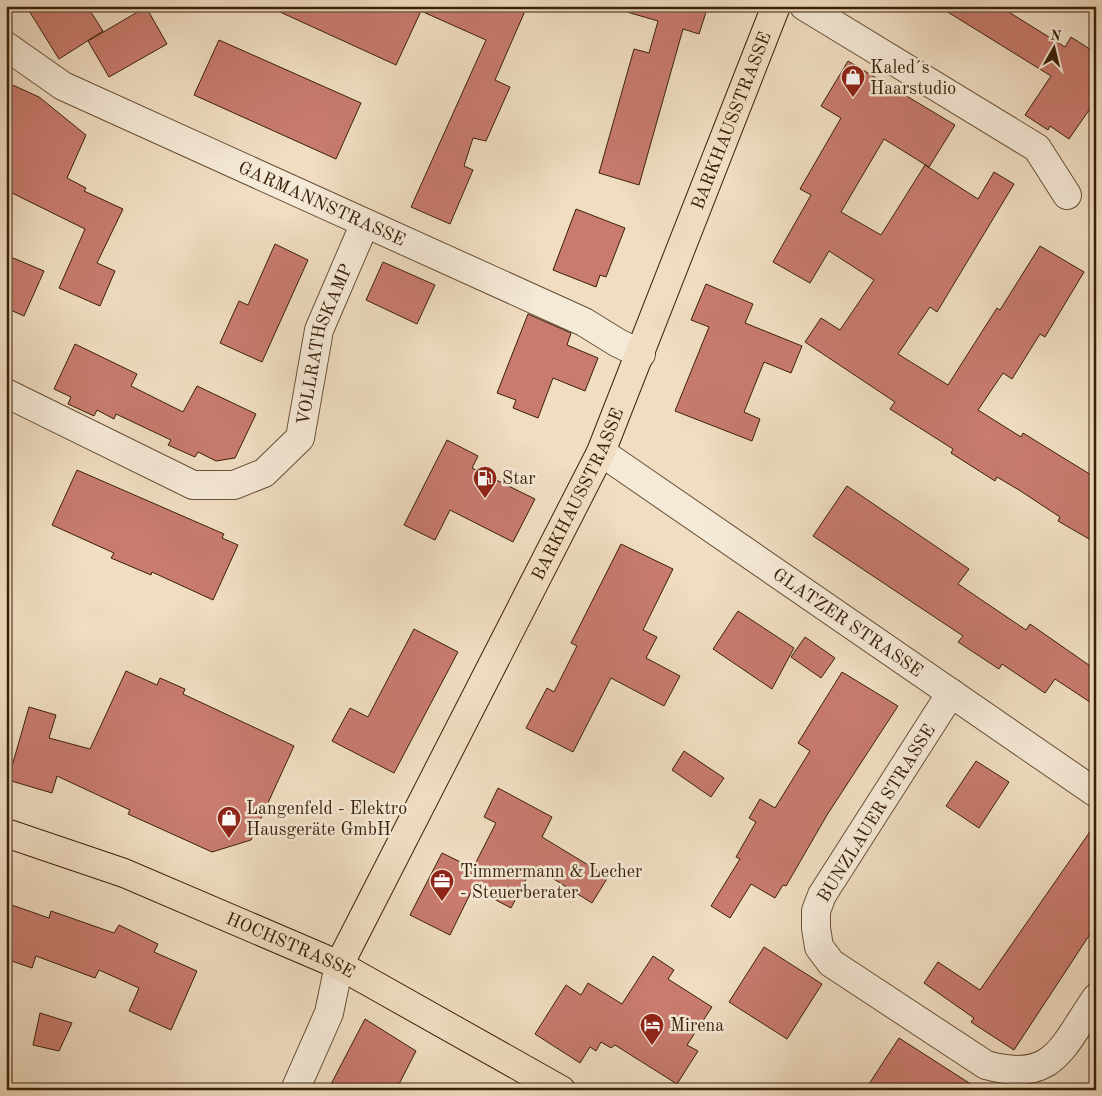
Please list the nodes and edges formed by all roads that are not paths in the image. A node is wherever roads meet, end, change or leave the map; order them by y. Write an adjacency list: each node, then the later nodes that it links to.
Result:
1 (776, 6): 6 (main road, BARKHAUSSTRASSE)
2 (804, 6): 4 (street)
3 (6, 46): 5 (street, GARMANNSTRASSE)
4 (1067, 195)
5 (365, 223): 6 (street, GARMANNSTRASSE); 7 (street, VOLLRATHSKAMP)
6 (641, 354): 8 (main road, BARKHAUSSTRASSE)
7 (6, 393)
8 (601, 452): 9 (street, GLATZER STRASSE); 12 (main road, BARKHAUSSTRASSE)
9 (951, 693): 10 (street, GLATZER STRASSE); 13 (street, BUNZLAUER STRASSE)
10 (1096, 793)
11 (6, 833): 12 (main road, HOCHSTRASSE)
12 (338, 965): 14 (street); 15 (main road, HOCHSTRASSE)
13 (1096, 998)
14 (295, 1090)
15 (561, 1090)

